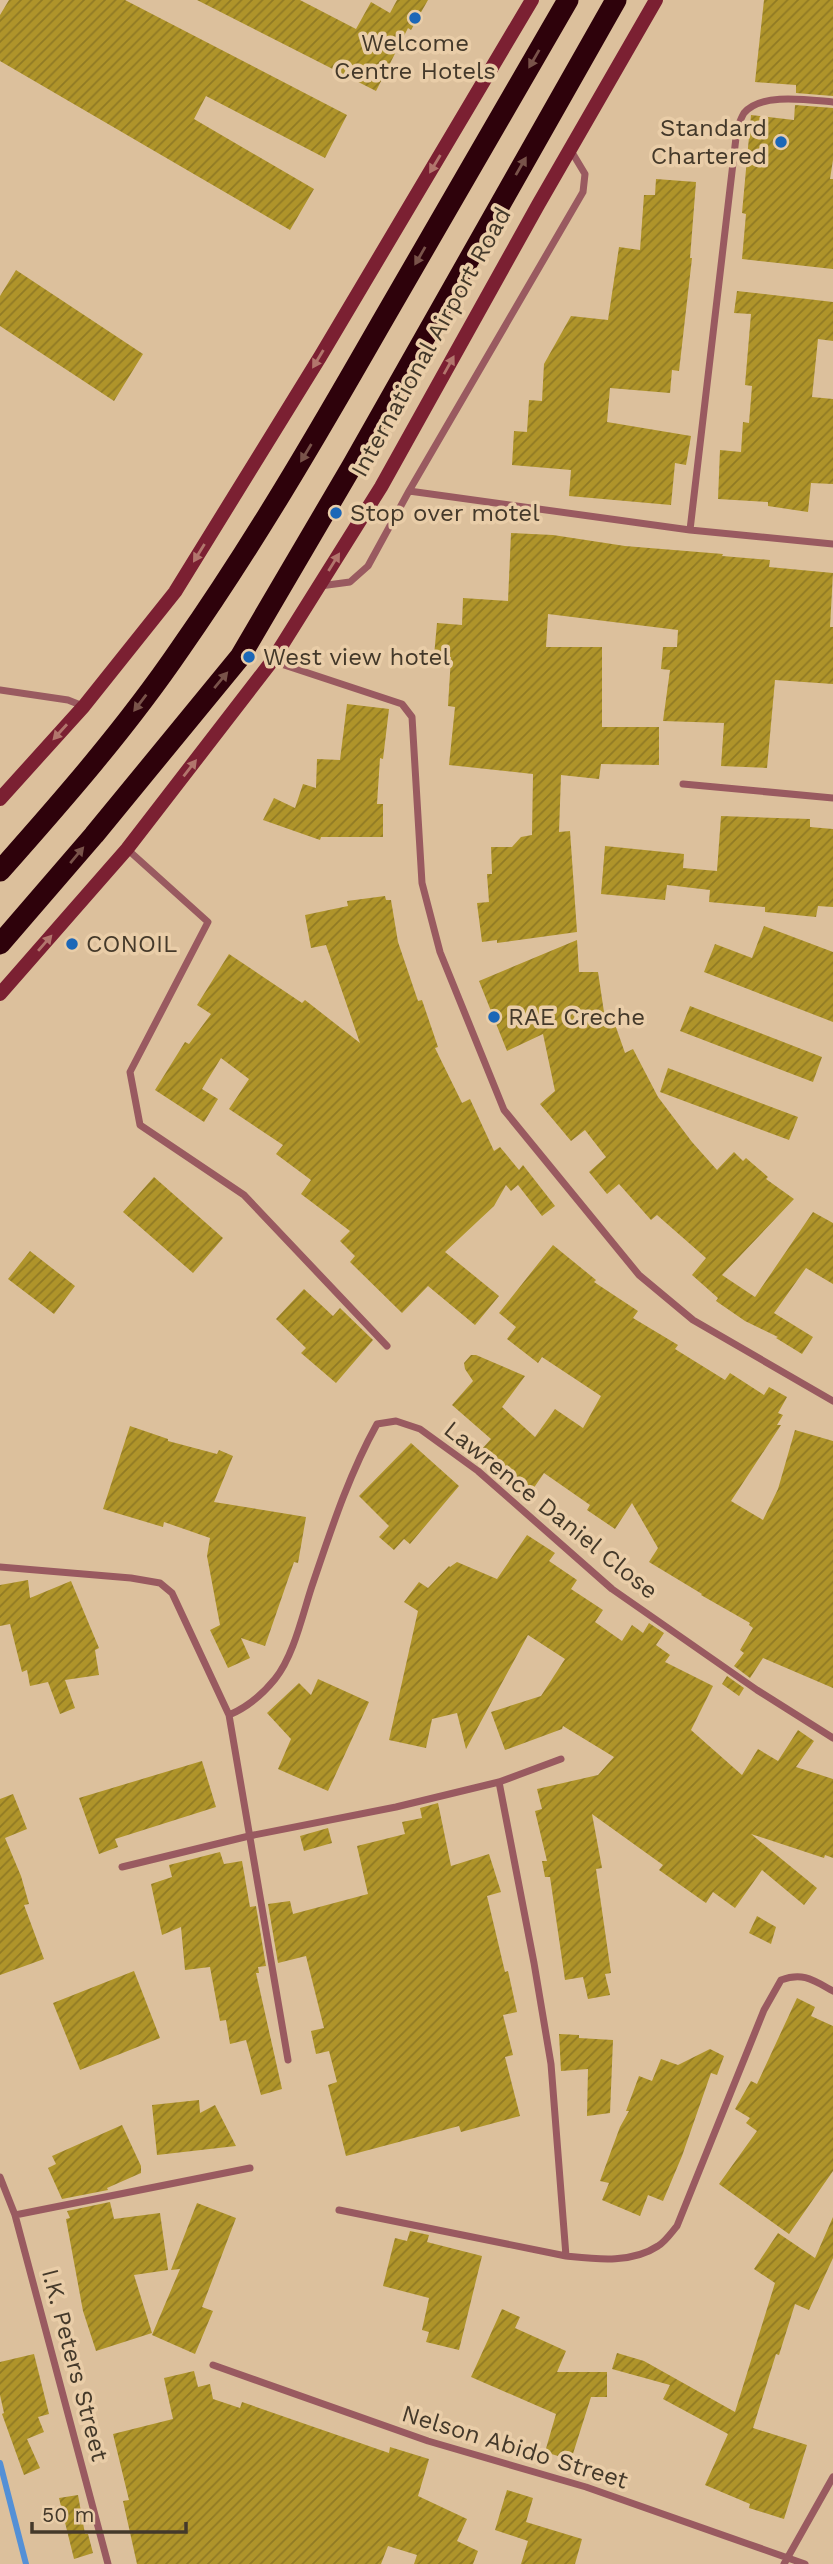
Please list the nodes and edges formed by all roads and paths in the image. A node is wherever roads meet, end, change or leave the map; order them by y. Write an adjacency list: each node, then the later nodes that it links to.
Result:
1 (532, 0): 13 (main road, one-way to 13)
2 (568, 0): 18 (highway, International Airport Road, one-way to 18)
3 (616, 0): 19 (highway, International Airport Road, one-way to 3)
4 (656, 0): 6 (main road, International Airport Road)
5 (833, 102): 8 (street)
6 (570, 149): 7 (street); 10 (main road, International Airport Road, one-way to 6)
7 (409, 491): 8 (street); 10 (street)
8 (690, 530): 9 (street)
9 (833, 544)
10 (319, 586): 11 (main road, International Airport Road)
11 (272, 661): 17 (main road, International Airport Road, one-way to 11); 22 (street)
12 (0, 690): 13 (street)
13 (84, 706): 16 (main road, one-way to 16)
14 (683, 785): 15 (street)
15 (833, 798)
16 (0, 799)
17 (127, 849): 20 (main road, International Airport Road, one-way to 17); 21 (street)
18 (0, 871)
19 (0, 944)
20 (0, 994)
21 (387, 1346)
22 (833, 1402)
23 (0, 1567): 24 (street)
24 (229, 1715): 25 (street, Lawrence Daniel Close); 28 (street)
25 (833, 1738)
26 (561, 1759): 27 (street)
27 (499, 1782): 28 (street); 36 (street)
28 (249, 1836): 29 (street); 31 (street)
29 (122, 1867)
30 (833, 1991): 36 (street)
31 (288, 2060)
32 (250, 2168): 35 (street)
33 (0, 2177): 35 (street, I.K. Peters Street)
34 (339, 2210): 36 (street)
35 (15, 2215): 40 (street, I.K. Peters Street)
36 (566, 2256)
37 (213, 2365): 39 (street, Nelson Abido Street)
38 (833, 2477): 39 (street)
39 (786, 2561): 41 (street, Nelson Abido Street)
40 (108, 2564)
41 (805, 2564)

